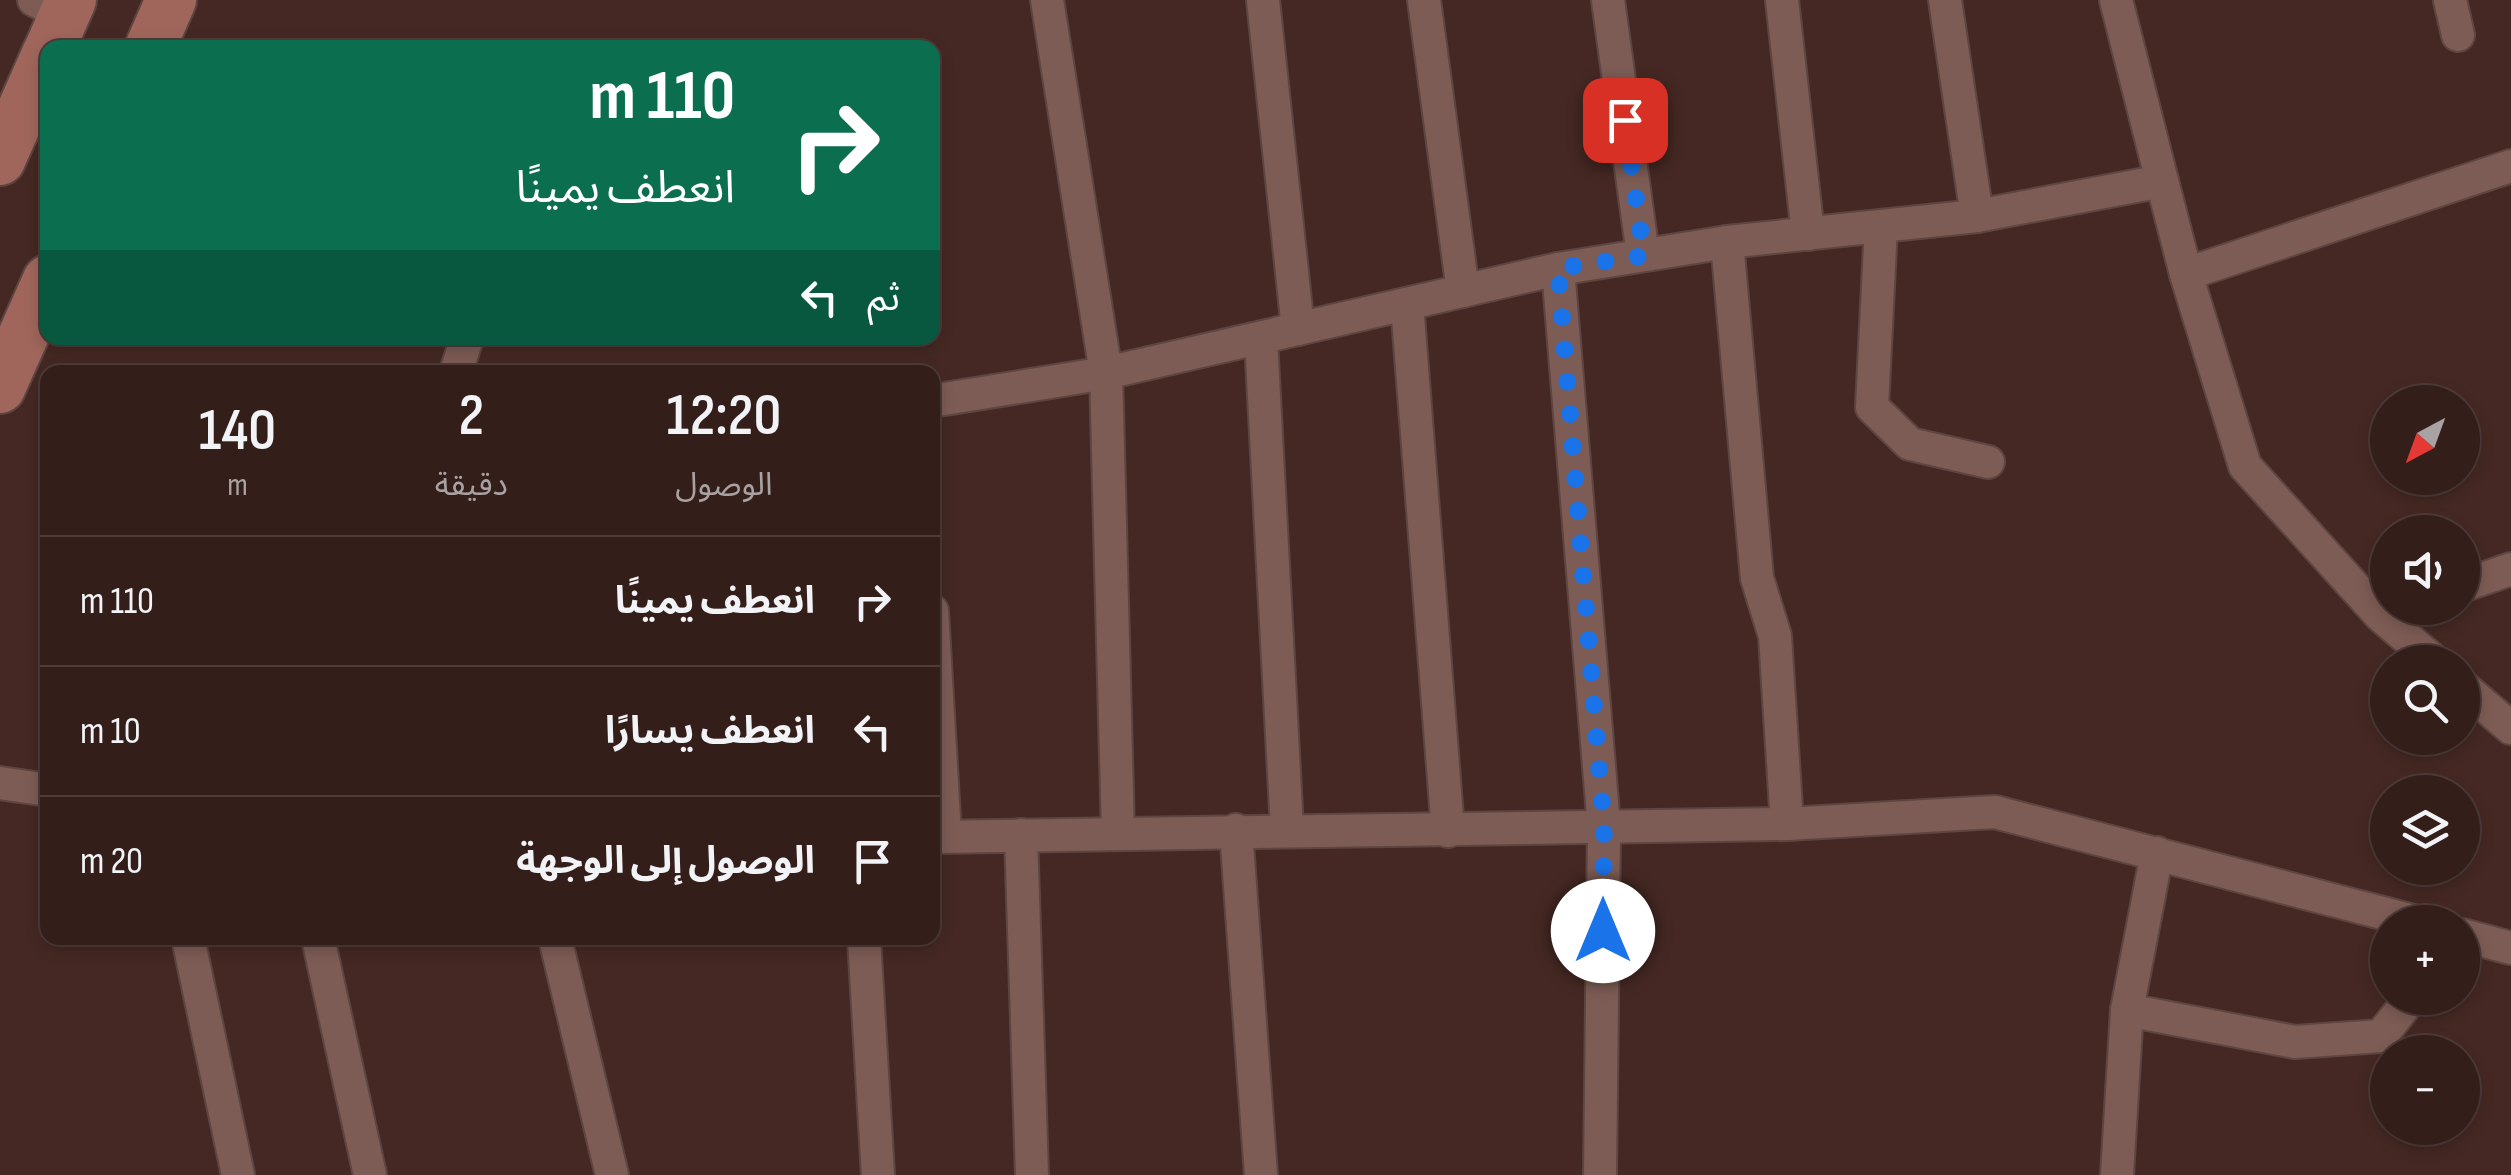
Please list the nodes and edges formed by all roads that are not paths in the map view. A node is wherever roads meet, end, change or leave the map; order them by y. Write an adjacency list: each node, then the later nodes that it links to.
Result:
1 (171, 0): 11 (main road)
2 (1047, 0): 28 (street)
3 (1263, 0): 26 (street)
4 (1424, 0): 23 (street)
5 (1608, 0): 20 (street)
6 (1782, 0): 18 (street)
7 (1945, 0): 16 (street)
8 (2116, 0): 15 (street)
9 (2450, 0): 10 (street)
10 (2458, 35)
11 (154, 40)
12 (40, 57): 13 (main road)
13 (0, 160)
14 (2511, 166): 22 (street)
15 (2162, 181): 16 (street); 22 (street)
16 (1977, 216): 17 (street)
17 (1881, 226): 18 (street); 31 (street)
18 (1808, 234): 19 (street)
19 (1728, 242): 20 (street); 41 (street)
20 (1644, 256): 21 (street)
21 (1558, 268): 23 (street); 42 (street)
22 (2186, 274): 34 (street)
23 (1463, 291): 25 (street)
24 (40, 298): 29 (main road)
25 (1407, 304): 26 (street); 45 (street)
26 (1298, 329): 27 (street)
27 (1261, 340): 28 (street); 43 (street)
28 (1106, 374): 30 (street); 46 (street)
29 (0, 388)
30 (940, 400)
31 (1988, 462)
32 (2511, 570): 33 (street)
33 (2480, 580)
34 (2370, 591)
35 (2402, 625): 36 (street)
36 (2420, 645)
37 (2480, 701): 38 (street)
38 (2511, 728)
39 (0, 783): 40 (street)
40 (40, 789)
41 (1787, 824): 42 (street); 49 (street)
42 (1604, 827): 45 (street); 65 (street)
43 (1287, 829): 44 (street); 45 (street)
44 (1236, 830): 46 (street); 64 (street)
45 (1448, 831)
46 (1118, 833): 47 (street)
47 (1021, 835): 48 (street); 63 (street)
48 (940, 837)
49 (2157, 853): 50 (street); 57 (street)
50 (2370, 909)
51 (2480, 940): 56 (street)
52 (189, 945): 59 (street)
53 (320, 945): 60 (street)
54 (557, 945): 61 (street)
55 (864, 945): 62 (street)
56 (2511, 948)
57 (2126, 1010): 58 (street); 66 (street)
58 (2397, 1015)
59 (238, 1175)
60 (370, 1175)
61 (612, 1175)
62 (878, 1175)
63 (1032, 1175)
64 (1261, 1175)
65 (1600, 1175)
66 (2118, 1175)

